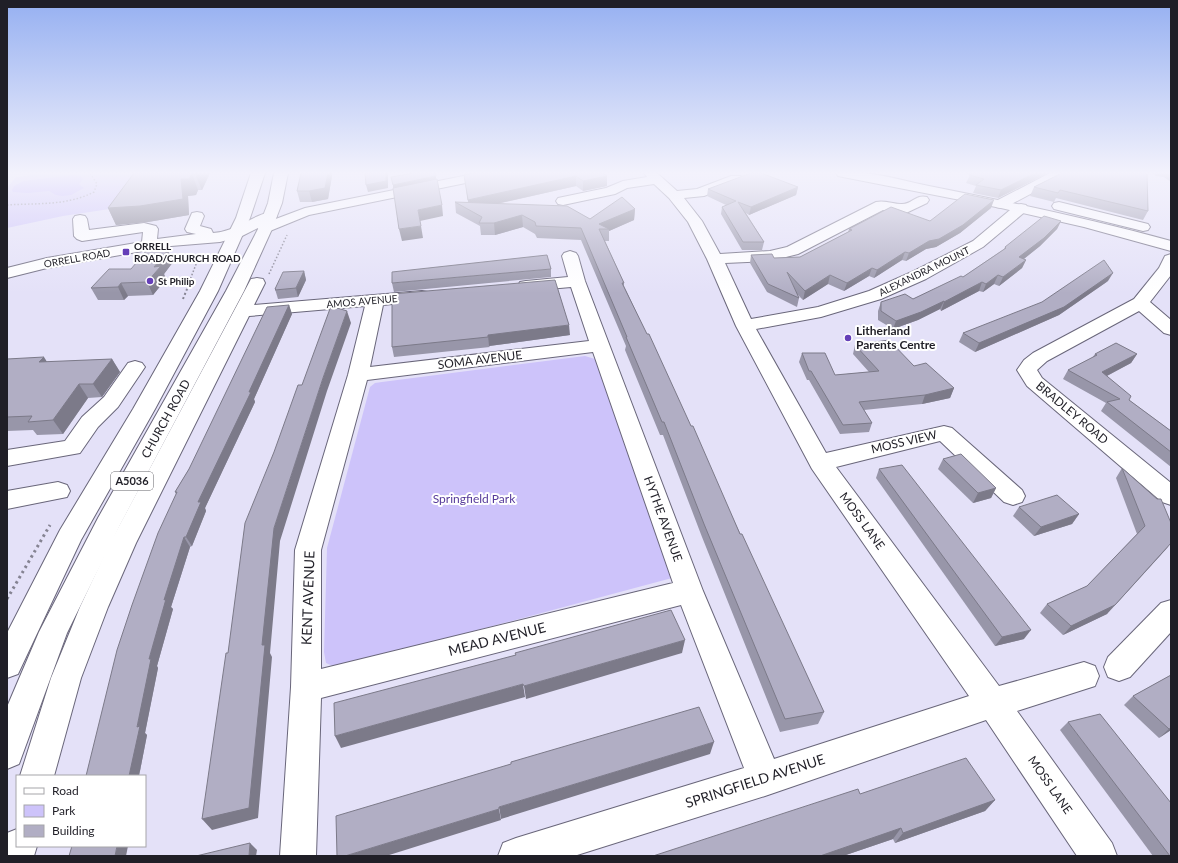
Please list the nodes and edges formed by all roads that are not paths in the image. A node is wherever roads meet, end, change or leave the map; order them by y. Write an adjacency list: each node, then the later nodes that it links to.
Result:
1 (244, 213): 12 (main road, CHURCH ROAD / A5036)
2 (289, 213): 8 (main road, ORRELL ROAD)
3 (688, 213): 18 (main road, MOSS LANE)
4 (865, 213): 18 (main road)
5 (1015, 213): 28 (main road, ALEXANDRA MOUNT)
6 (1054, 213): 11 (main road)
7 (1076, 213): 11 (main road)
8 (282, 215): 12 (main road, ORRELL ROAD); 46 (main road, CHURCH ROAD / A5036)
9 (197, 216): 14 (main road)
10 (80, 219): 15 (main road)
11 (1089, 219): 13 (main road); 16 (main road)
12 (240, 226): 14 (main road, ORRELL ROAD); 41 (main road, CHURCH ROAD / A5036)
13 (1142, 227)
14 (206, 235): 15 (main road, ORRELL ROAD)
15 (149, 245): 20 (main road, ORRELL ROAD)
16 (1171, 246)
17 (570, 256): 22 (main road, HYTHE AVENUE)
18 (715, 259): 28 (main road, MOSS LANE)
19 (1171, 259): 26 (main road, BRADLEY ROAD)
20 (7, 273)
21 (262, 280): 27 (main road, CHURCH ROAD)
22 (577, 281): 23 (main road); 30 (main road, HYTHE AVENUE)
23 (507, 287)
24 (437, 294): 25 (main road, AMOS AVENUE)
25 (375, 300): 27 (main road, AMOS AVENUE); 32 (main road, KENT AVENUE)
26 (1140, 303): 29 (main road); 37 (main road, BRADLEY ROAD)
27 (242, 311): 47 (main road, CHURCH ROAD)
28 (745, 326): 34 (main road, MOSS LANE)
29 (1171, 329)
30 (601, 345): 32 (main road, SOMA AVENUE); 39 (main road, HYTHE AVENUE)
31 (135, 367): 33 (main road)
32 (358, 375): 44 (main road, KENT AVENUE)
33 (7, 458)
34 (820, 463): 36 (main road, MOSS VIEW); 45 (main road, MOSS LANE)
35 (58, 491): 38 (main road)
36 (1013, 496)
37 (1171, 496)
38 (7, 500)
39 (689, 591): 44 (main road, MEAD AVENUE); 48 (main road, HYTHE AVENUE)
40 (1171, 612): 42 (main road)
41 (7, 664)
42 (1119, 667)
43 (1084, 676): 45 (main road)
44 (306, 687): 49 (main road, KENT AVENUE)
45 (993, 703): 48 (main road, SPRINGFIELD AVENUE); 51 (main road, MOSS LANE)
46 (7, 752)
47 (37, 775)
48 (765, 779): 50 (main road, SPRINGFIELD AVENUE)
49 (298, 856)
50 (516, 856)
51 (1099, 856)

